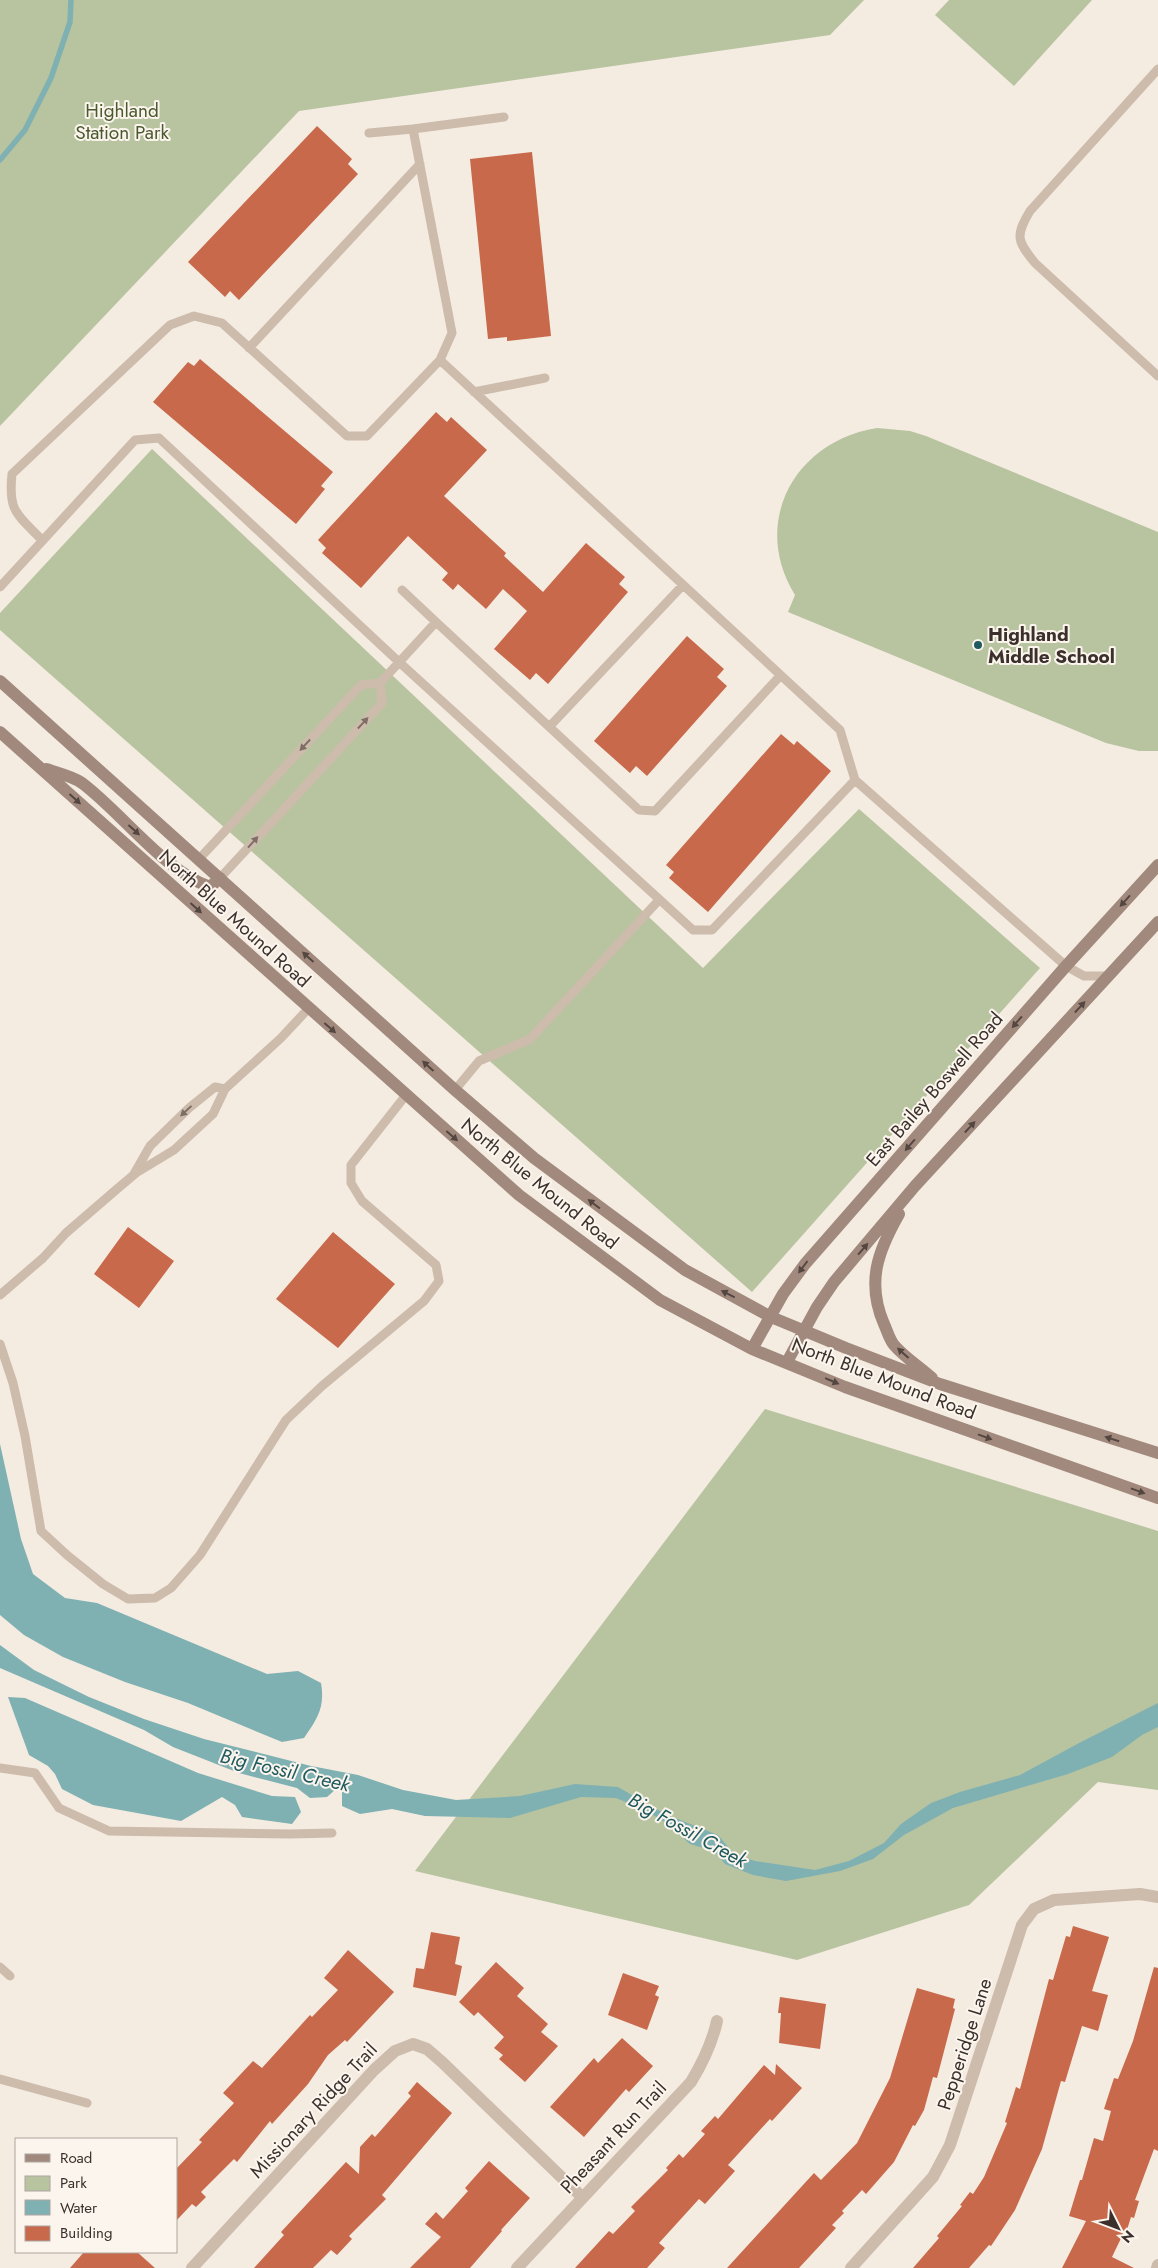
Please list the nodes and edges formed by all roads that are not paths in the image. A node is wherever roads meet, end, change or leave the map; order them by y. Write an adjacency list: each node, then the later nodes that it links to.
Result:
1 (1158, 69): 8 (lane)
2 (504, 118): 3 (lane)
3 (413, 128): 4 (lane); 5 (lane)
4 (369, 133)
5 (420, 164): 6 (lane); 7 (lane)
6 (249, 348): 7 (lane); 11 (lane)
7 (440, 360): 10 (lane)
8 (1158, 376)
9 (545, 378): 10 (lane)
10 (474, 392): 12 (lane)
11 (42, 540): 13 (lane); 16 (lane)
12 (683, 585): 17 (lane); 20 (lane)
13 (0, 587)
14 (402, 590): 15 (lane)
15 (436, 622): 16 (lane); 20 (lane)
16 (399, 662): 19 (lane); 27 (lane)
17 (780, 676): 20 (lane); 23 (lane)
18 (0, 681): 24 (main road, North Blue Mound Road)
19 (380, 683): 24 (lane, one-way to 24); 26 (lane, one-way to 19)
20 (550, 726)
21 (0, 732): 22 (main road, North Blue Mound Road)
22 (37, 765): 26 (main road, one-way to 26); 31 (main road, North Blue Mound Road, one-way to 31)
23 (854, 780): 27 (lane); 29 (lane)
24 (199, 859): 26 (main road, North Blue Mound Road)
25 (1158, 865): 29 (main road, East Bailey Boswell Road, one-way to 29)
26 (220, 878): 33 (main road, North Blue Mound Road, one-way to 26)
27 (659, 900): 33 (lane)
28 (1158, 922): 30 (main road)
29 (1066, 966): 30 (lane); 38 (main road, East Bailey Boswell Road, one-way to 38)
30 (1108, 976): 36 (main road, one-way to 30)
31 (308, 1008): 32 (lane); 34 (main road, North Blue Mound Road, one-way to 34)
32 (225, 1089): 35 (lane); 35 (lane, one-way to 35)
33 (455, 1090): 38 (main road, North Blue Mound Road, one-way to 33)
34 (406, 1094): 40 (lane); 41 (main road, North Blue Mound Road, one-way to 41)
35 (132, 1176): 37 (lane)
36 (915, 1186): 39 (main road, one-way to 36); 43 (main road, North Blue Mound Road, one-way to 36)
37 (0, 1295)
38 (772, 1317): 39 (main road, North Blue Mound Road); 41 (main road, East Bailey Boswell Road)
39 (804, 1331): 42 (main road); 43 (main road, North Blue Mound Road)
40 (0, 1344)
41 (752, 1349): 42 (main road, North Blue Mound Road)
42 (787, 1362): 45 (main road, North Blue Mound Road, one-way to 45)
43 (940, 1384): 44 (main road, North Blue Mound Road, one-way to 43)
44 (1158, 1453)
45 (1158, 1498)
46 (0, 1768): 47 (lane)
47 (332, 1833)
48 (1158, 1898): 57 (street, Pepperidge Lane)
49 (0, 1967): 50 (lane)
50 (10, 1976)
51 (717, 2021): 54 (street, Pheasant Run Trail)
52 (0, 2080): 53 (lane)
53 (88, 2103)
54 (582, 2197): 55 (street, Missionary Ridge Trail); 56 (street, Pheasant Run Trail)
55 (192, 2268)
56 (518, 2268)
57 (851, 2268)

